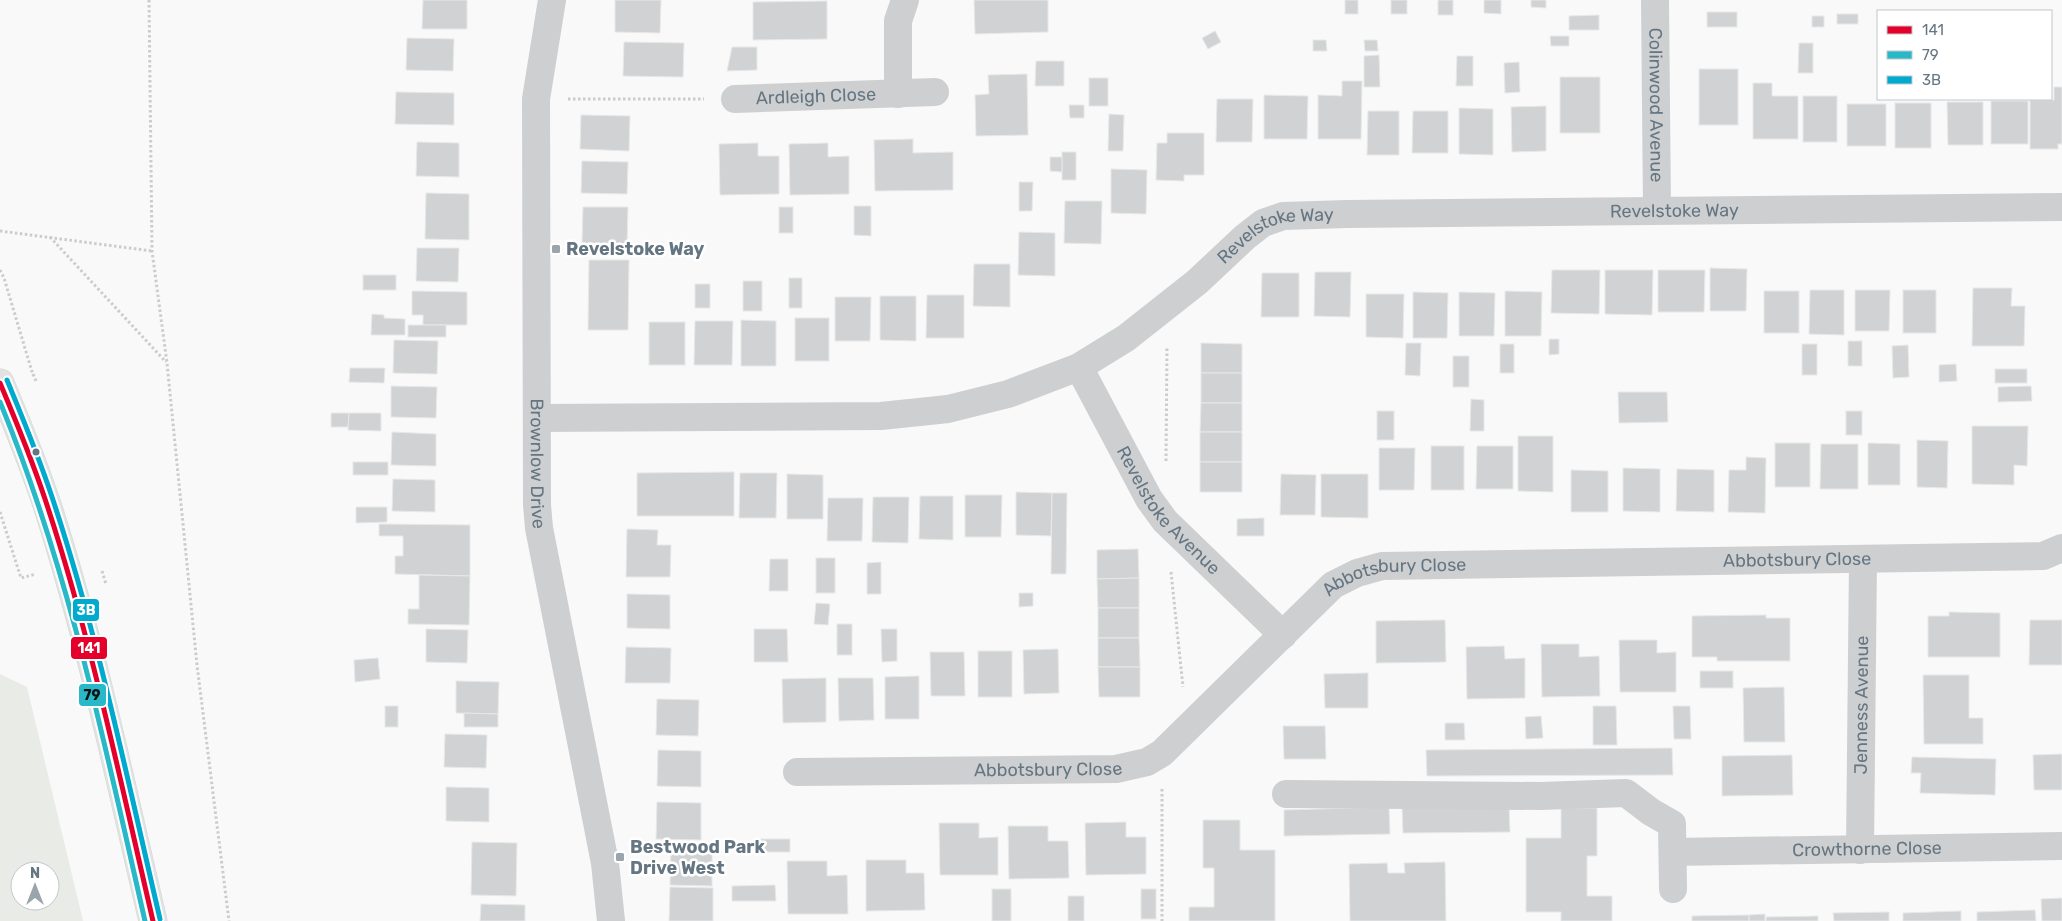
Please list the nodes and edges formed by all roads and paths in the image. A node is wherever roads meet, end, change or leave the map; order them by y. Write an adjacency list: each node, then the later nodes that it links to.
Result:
1 (149, 0): 13 (path)
2 (552, 0): 7 (street, Brownlow Drive)
3 (905, 0): 6 (street, Ardleigh Close)
4 (1655, 0): 10 (street, Colinwood Avenue)
5 (935, 92): 6 (street, Ardleigh Close)
6 (898, 94): 8 (street, Ardleigh Close)
7 (536, 99): 8 (path); 19 (street, Brownlow Drive)
8 (735, 99)
9 (2062, 207): 10 (street, Revelstoke Way)
10 (1657, 210): 15 (street, Revelstoke Way)
11 (0, 230): 12 (path)
12 (50, 237): 13 (path); 16 (path)
13 (152, 252): 16 (path)
14 (0, 270): 18 (path)
15 (1167, 306): 17 (street, Revelstoke Way); 20 (path)
16 (167, 362): 36 (path)
17 (1079, 367): 19 (street, Revelstoke Way); 26 (street, Revelstoke Avenue)
18 (1, 386): 35 (main road)
19 (537, 418): 37 (street, Brownlow Drive)
20 (1166, 463)
21 (0, 512): 25 (path)
22 (2062, 548): 23 (street, Abbotsbury Close)
23 (1863, 559): 26 (street, Abbotsbury Close); 32 (street, Jenness Avenue)
24 (1170, 571): 27 (path)
25 (38, 573)
26 (1283, 635): 27 (street, Abbotsbury Close)
27 (1187, 728): 28 (street, Abbotsbury Close)
28 (1162, 753): 29 (street, Abbotsbury Close); 38 (path)
29 (797, 772)
30 (1286, 794): 33 (street)
31 (2062, 846): 32 (street, Crowthorne Close)
32 (1860, 850): 33 (street, Crowthorne Close)
33 (1672, 852): 34 (street)
34 (1673, 889)
35 (153, 921)
36 (229, 921)
37 (612, 921)
38 (1162, 921)

